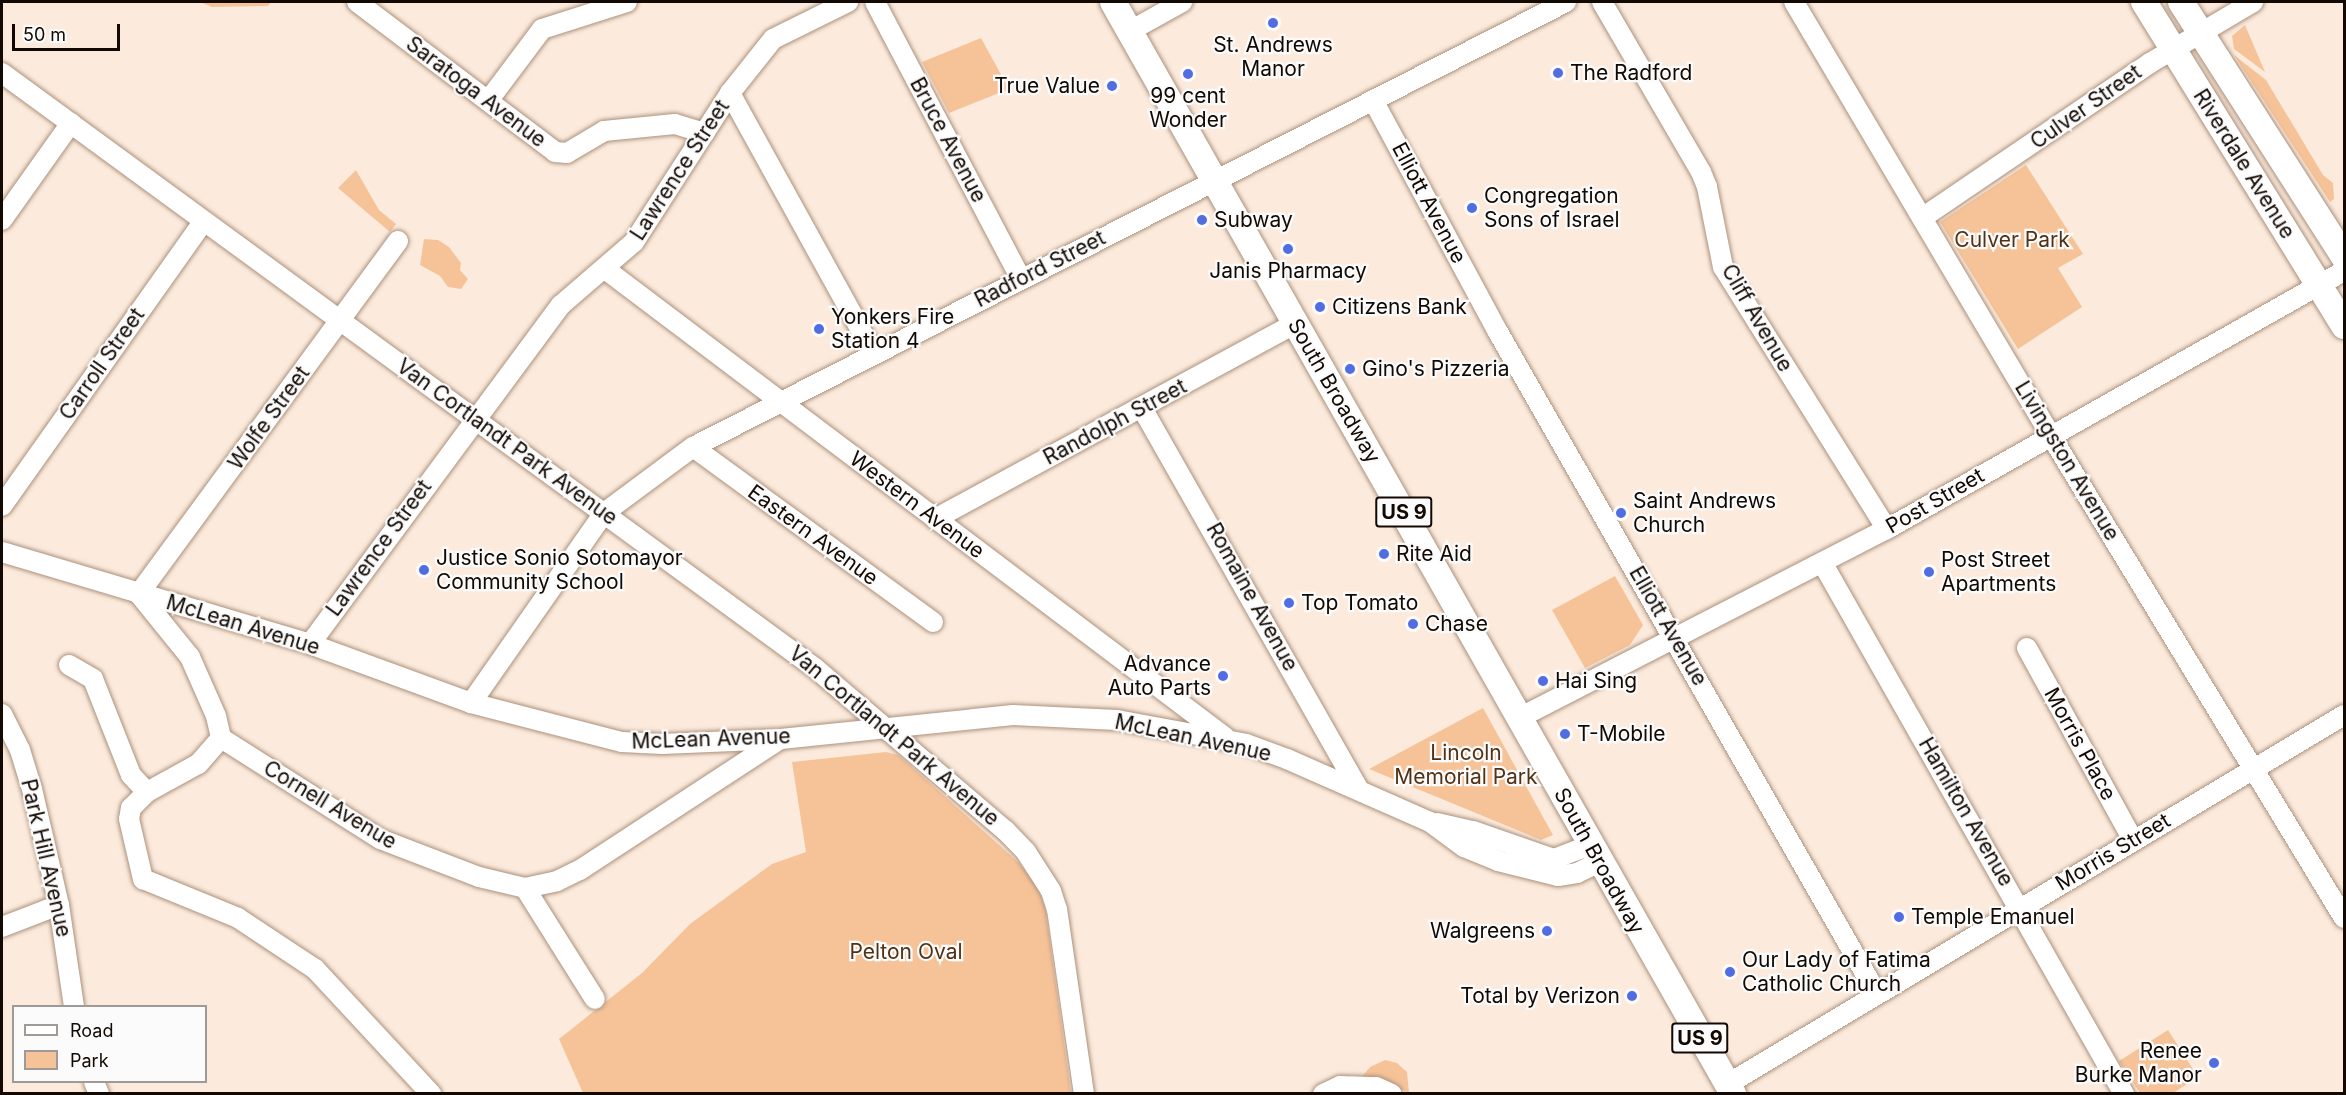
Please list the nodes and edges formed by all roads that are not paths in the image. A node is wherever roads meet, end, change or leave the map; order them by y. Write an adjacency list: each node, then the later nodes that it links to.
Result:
1 (357, 2): 19 (street, Saratoga Avenue)
2 (627, 2): 19 (street)
3 (843, 2): 17 (street, Lawrence Street)
4 (875, 2): 30 (street, Bruce Avenue)
5 (1113, 2): 13 (main road, South Broadway / US 9)
6 (1182, 2): 13 (street)
7 (1566, 2): 18 (street, Radford Street)
8 (1602, 2): 44 (street, Cliff Avenue)
9 (1794, 2): 23 (street, Livingston Avenue)
10 (2144, 2): 15 (main road, Riverdale Avenue)
11 (2181, 2): 14 (main road, Riverdale Avenue)
12 (2253, 2): 14 (street, Culver Street)
13 (1130, 30): 22 (main road, South Broadway / US 9)
14 (2202, 33): 15 (street, Culver Street); 27 (main road, Riverdale Avenue)
15 (2173, 49): 23 (street, Culver Street); 31 (main road, Riverdale Avenue)
16 (2, 74): 20 (street, Van Cortlandt Park Avenue)
17 (730, 93): 21 (street, Lawrence Street); 35 (street)
18 (1373, 100): 22 (street, Radford Street); 49 (street, Elliott Avenue)
19 (488, 101): 21 (street, Saratoga Avenue)
20 (71, 123): 24 (street); 25 (street, Van Cortlandt Park Avenue)
21 (705, 133): 28 (street, Lawrence Street)
22 (1216, 179): 30 (street, Radford Street); 33 (main road, South Broadway / US 9)
23 (1922, 218): 39 (street, Livingston Avenue)
24 (2, 220)
25 (203, 222): 32 (street, Van Cortlandt Park Avenue); 41 (street, Carroll Street)
26 (398, 241): 32 (street, Wolfe Street)
27 (2344, 257)
28 (605, 269): 36 (street, Western Avenue); 38 (street, Lawrence Street)
29 (2344, 271): 31 (street, Post Street)
30 (1021, 279): 35 (street, Radford Street)
31 (2319, 285): 34 (main road, Riverdale Avenue); 39 (street, Post Street)
32 (341, 321): 38 (street, Van Cortlandt Park Avenue); 47 (street, Wolfe Street)
33 (1294, 324): 37 (street, Randolph Street); 56 (main road, South Broadway / US 9)
34 (2344, 327)
35 (874, 354): 36 (street, Radford Street)
36 (781, 403): 40 (street, Radford Street); 43 (street, Western Avenue)
37 (1142, 408): 43 (street, Randolph Street); 62 (street, Romaine Avenue)
38 (473, 419): 42 (street, Van Cortlandt Park Avenue); 50 (street, Lawrence Street)
39 (2051, 436): 44 (street, Post Street); 61 (street, Livingston Avenue)
40 (693, 447): 42 (street, Radford Street); 48 (street, Eastern Avenue)
41 (2, 506)
42 (604, 513): 53 (street, Radford Street); 57 (street, Van Cortlandt Park Avenue)
43 (935, 519): 60 (street, Western Avenue)
44 (1887, 529): 46 (street, Post Street)
45 (2, 552): 47 (street, McLean Avenue)
46 (1823, 564): 49 (street, Post Street); 68 (street, Hamilton Avenue)
47 (139, 594): 50 (street, McLean Avenue); 58 (street)
48 (933, 622)
49 (1674, 637): 56 (street, Post Street); 71 (street, Elliott Avenue)
50 (310, 644): 53 (street, McLean Avenue)
51 (2027, 648): 64 (street, Morris Place)
52 (69, 665): 63 (street)
53 (471, 703): 59 (street, McLean Avenue)
54 (2, 714): 67 (street, Park Hill Avenue)
55 (2344, 715): 61 (street, Morris Street)
56 (1519, 718): 65 (main road, South Broadway / US 9)
57 (887, 727): 59 (street, McLean Avenue); 60 (street, McLean Avenue); 76 (street, Van Cortlandt Park Avenue)
58 (221, 738): 63 (street); 66 (street, Cornell Avenue)
59 (781, 739): 66 (street, Cornell Avenue)
60 (1229, 741): 62 (street, McLean Avenue)
61 (2254, 768): 64 (street, Morris Street); 69 (street, Livingston Avenue)
62 (1358, 788): 65 (street, McLean Avenue)
63 (147, 792): 75 (street)
64 (2133, 840): 68 (street, Morris Street)
65 (1595, 854): 74 (main road, South Broadway / US 9)
66 (525, 888): 72 (street)
67 (60, 905): 70 (street); 73 (street, Park Hill Avenue)
68 (2021, 907): 71 (street, Morris Street); 79 (street, Hamilton Avenue)
69 (2344, 918)
70 (2, 927)
71 (1877, 994): 74 (street, Morris Street)
72 (595, 999)
73 (74, 1005)
74 (1730, 1089)
75 (431, 1094)
76 (1084, 1094)
77 (1323, 1094): 78 (street)
78 (1392, 1094)
79 (2124, 1094)

